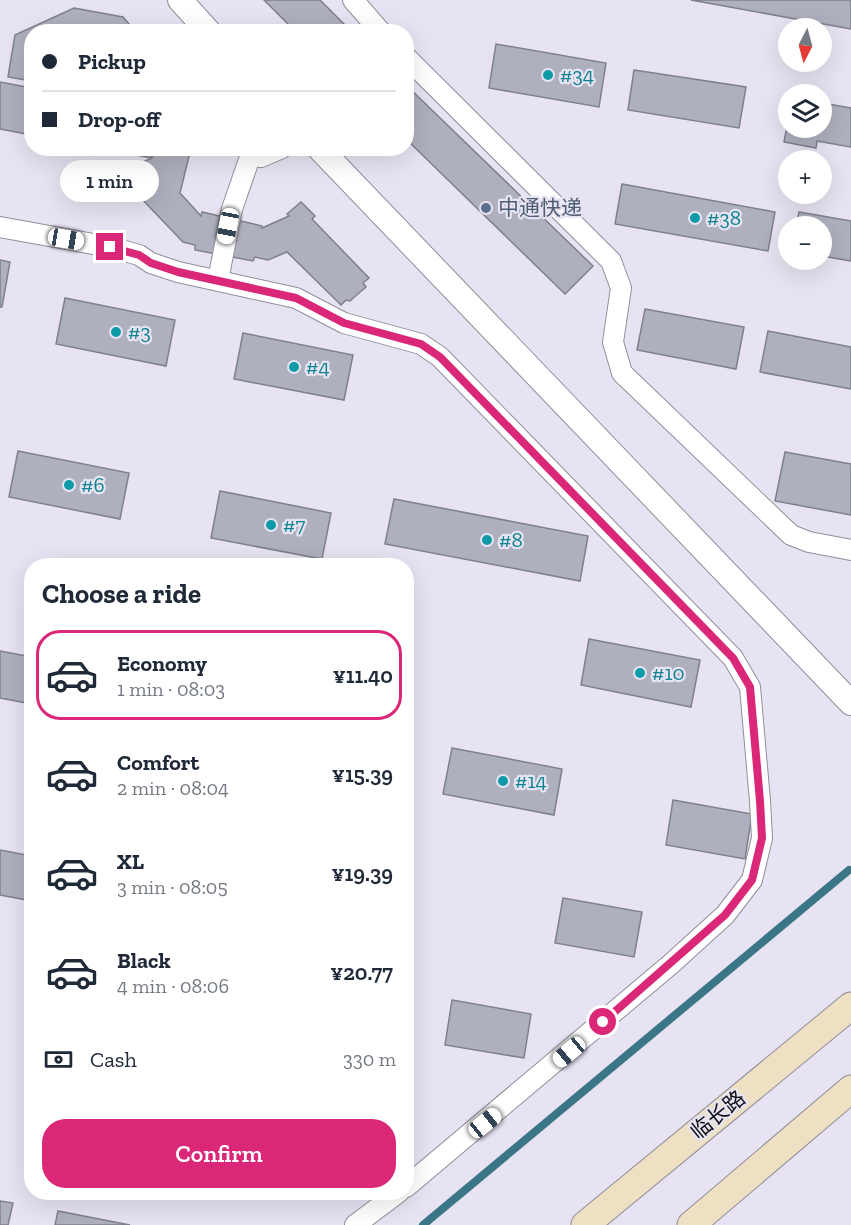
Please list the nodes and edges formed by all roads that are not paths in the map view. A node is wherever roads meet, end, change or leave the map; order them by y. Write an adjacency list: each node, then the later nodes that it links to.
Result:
1 (180, 0): 3 (street)
2 (353, 0): 4 (street)
3 (202, 24)
4 (374, 24)
5 (414, 65): 10 (street)
6 (249, 156): 9 (street)
7 (327, 156): 11 (street)
8 (0, 227): 9 (street)
9 (218, 280): 14 (street)
10 (851, 550)
11 (851, 703)
12 (851, 1006): 17 (main road, 临长路)
13 (851, 1089): 18 (main road)
14 (414, 1179)
15 (388, 1200): 16 (street)
16 (355, 1225)
17 (585, 1225)
18 (691, 1225)

